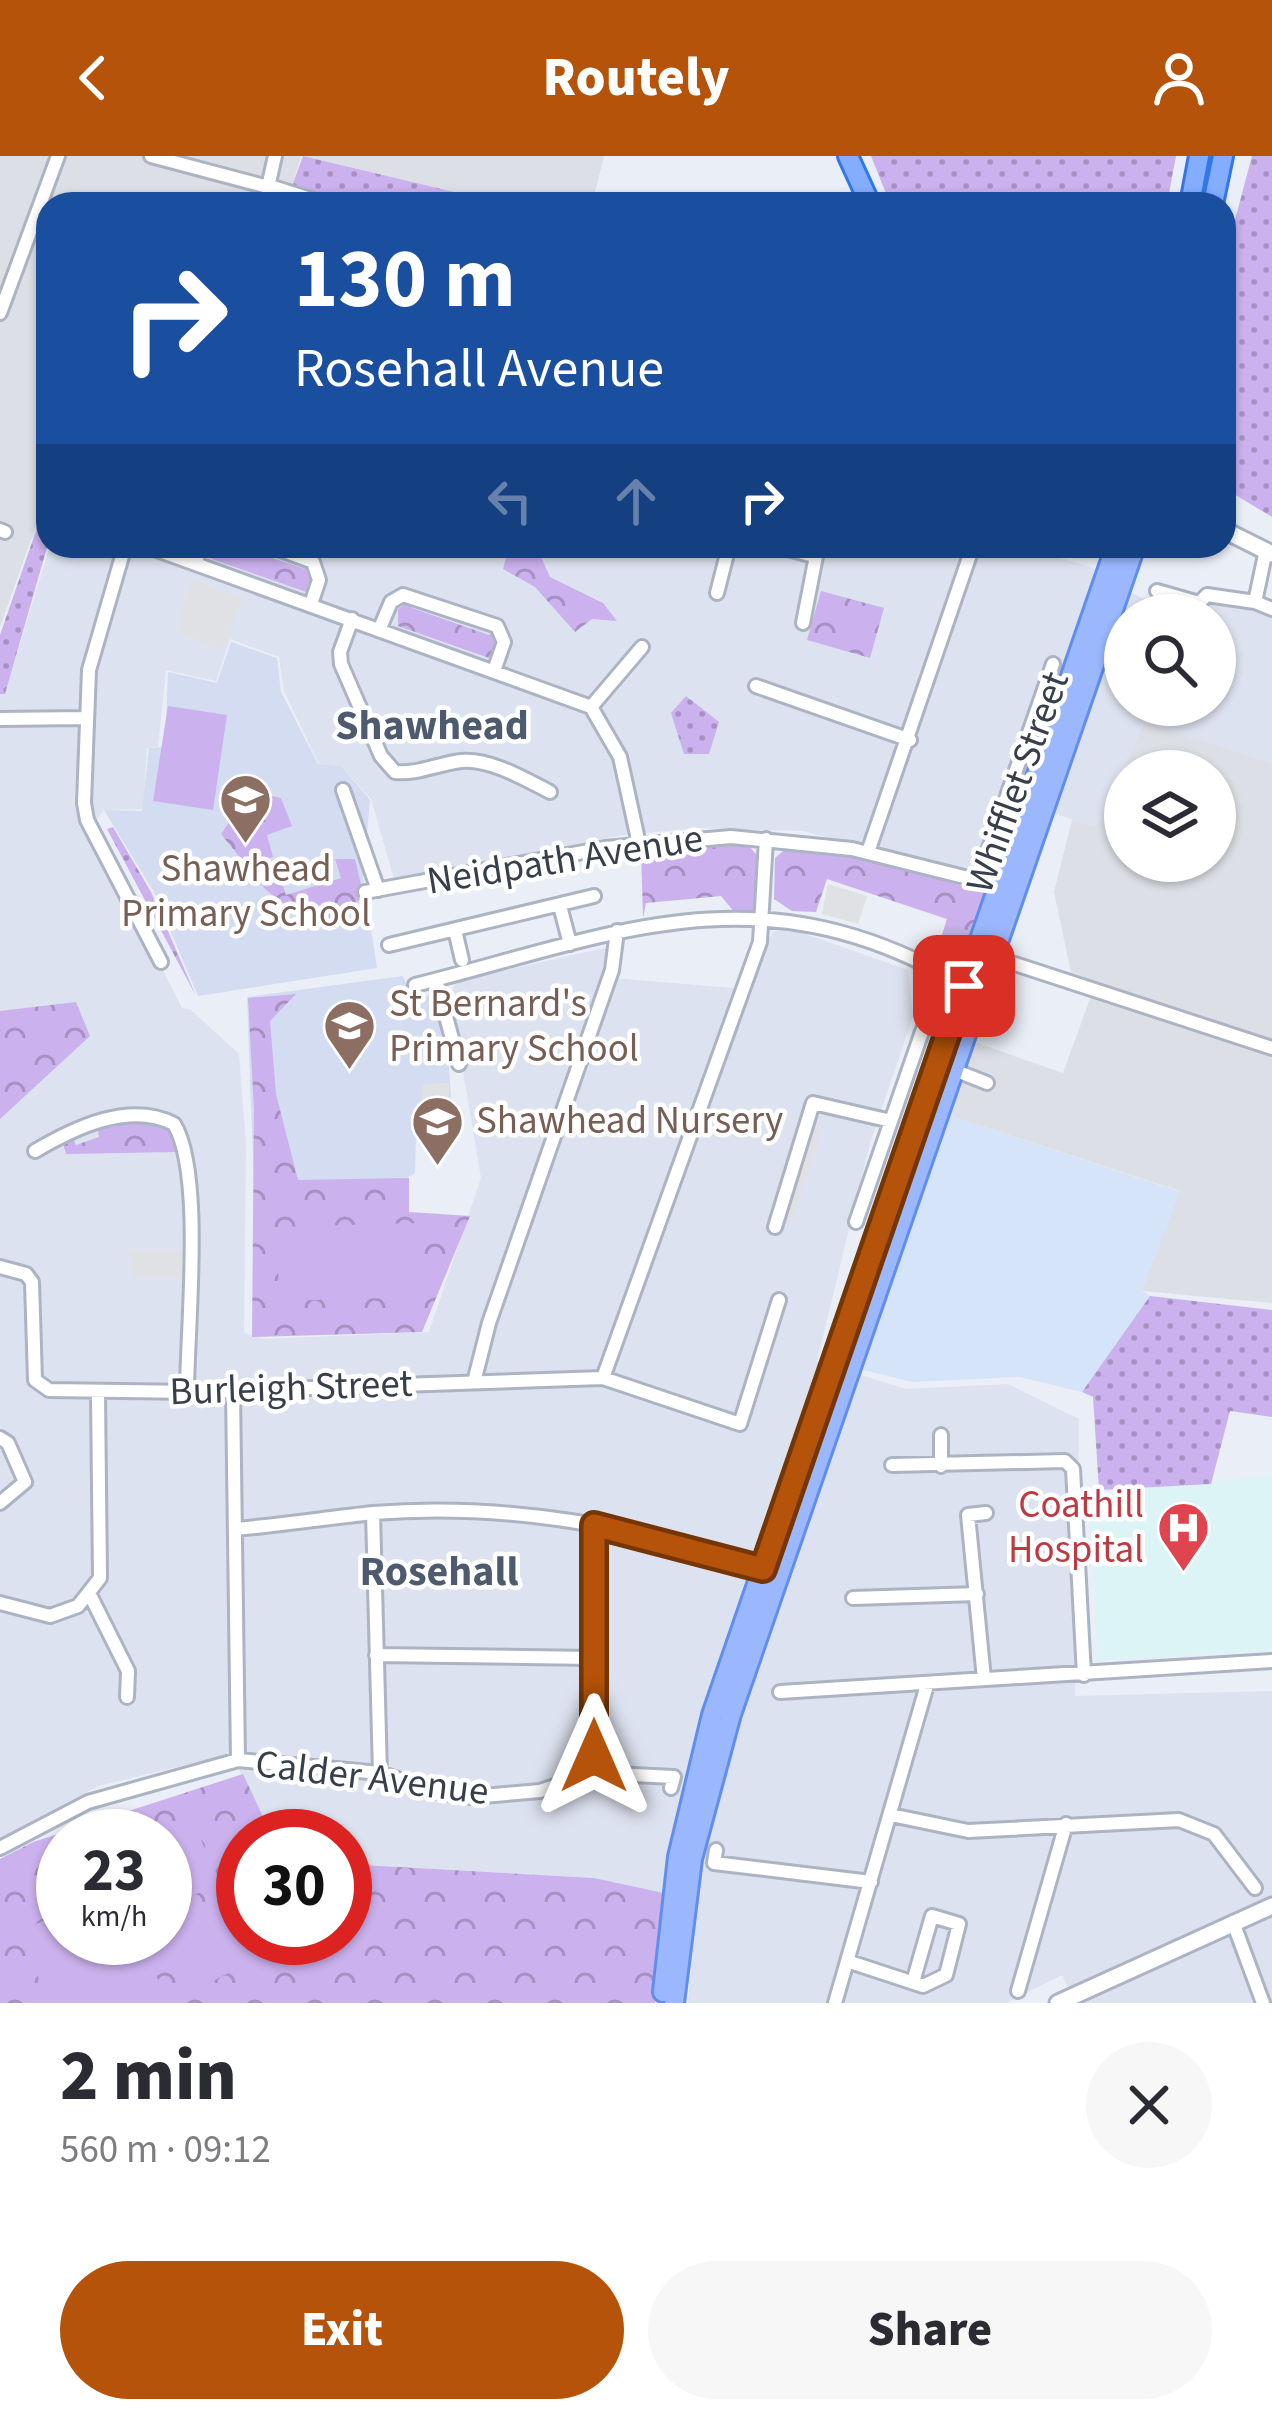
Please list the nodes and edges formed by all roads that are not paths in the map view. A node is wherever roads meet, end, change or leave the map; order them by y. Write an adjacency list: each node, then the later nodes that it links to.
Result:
1 (58, 156): 8 (street)
2 (151, 156): 7 (street)
3 (275, 156): 7 (street)
4 (848, 156): 10 (highway)
5 (1199, 156): 11 (highway)
6 (1223, 156): 12 (highway)
7 (268, 188): 9 (street)
8 (45, 192)
9 (281, 192)
10 (864, 192)
11 (1192, 192)
12 (1216, 192)
13 (36, 216): 14 (street)
14 (0, 313)
15 (1236, 536): 16 (street)
16 (1269, 552): 29 (street)
17 (120, 558): 40 (street)
18 (181, 558): 26 (street)
19 (197, 558): 26 (street)
20 (302, 558): 30 (street)
21 (726, 558): 28 (street)
22 (816, 558): 33 (street)
23 (969, 558): 42 (street)
24 (1112, 558): 50 (main road, Whifflet Street)
25 (1131, 558): 50 (main road, Whifflet Street)
26 (195, 563): 30 (street)
27 (1156, 591): 29 (street)
28 (717, 593)
29 (1255, 602): 31 (street)
30 (311, 604): 32 (street)
31 (1272, 609)
32 (352, 620): 34 (street); 44 (street)
33 (803, 623)
34 (380, 628): 37 (street); 37 (street)
35 (642, 647): 39 (street)
36 (1053, 664): 49 (street, Neidpath Avenue)
37 (495, 668): 39 (street)
38 (755, 686): 42 (street)
39 (590, 706): 48 (street)
40 (86, 718): 41 (street); 60 (street)
41 (0, 719)
42 (910, 740): 49 (street)
43 (343, 790): 45 (street, Neidpath Avenue)
44 (550, 792)
45 (356, 829): 46 (street); 48 (street, Neidpath Avenue)
46 (341, 833)
47 (766, 838): 48 (street, Neidpath Avenue); 49 (street, Neidpath Avenue); 54 (street)
48 (639, 844)
49 (868, 852)
50 (1008, 885): 53 (main road, Whifflet Street)
51 (594, 896): 52 (street)
52 (560, 906): 55 (street); 57 (street)
53 (998, 916): 66 (main road, Whifflet Street); 88 (main road, Whifflet Street)
54 (765, 918): 56 (street); 68 (street); 74 (street)
55 (455, 930): 58 (street); 59 (street)
56 (617, 931): 57 (street); 75 (street)
57 (570, 944): 62 (street)
58 (389, 945)
59 (462, 960)
60 (160, 962)
61 (1015, 964): 64 (street)
62 (436, 980): 63 (street); 65 (street)
63 (416, 985)
64 (1272, 1048)
65 (459, 1064)
66 (954, 1070): 67 (street); 88 (main road, Whifflet Street)
67 (987, 1083)
68 (890, 1121): 70 (street); 71 (street)
69 (35, 1151): 77 (street)
70 (856, 1222)
71 (775, 1227)
72 (0, 1268): 78 (street, Burleigh Street)
73 (779, 1300): 74 (street, Burleigh Street)
74 (603, 1378): 75 (street, Burleigh Street)
75 (474, 1382): 76 (street, Burleigh Street)
76 (233, 1391): 77 (street, Burleigh Street); 87 (street)
77 (187, 1392): 78 (street, Burleigh Street)
78 (98, 1394): 90 (street)
79 (940, 1435): 82 (street)
80 (0, 1438): 83 (street)
81 (892, 1466): 82 (street)
82 (941, 1466): 96 (street)
83 (0, 1503)
84 (986, 1513): 89 (street)
85 (373, 1514): 86 (street); 87 (street); 93 (street)
86 (594, 1525): 88 (street); 94 (street)
87 (235, 1529): 101 (street)
88 (772, 1571): 116 (main road, Whifflet Street); 117 (main road, Whifflet Street)
89 (976, 1594): 91 (street); 97 (street)
90 (90, 1595): 92 (street); 100 (street)
91 (853, 1598)
92 (0, 1603)
93 (376, 1655): 94 (street); 102 (street)
94 (593, 1658): 103 (street)
95 (1272, 1661): 96 (street)
96 (1084, 1675): 97 (street)
97 (983, 1678): 98 (street)
98 (927, 1685): 99 (street); 105 (street)
99 (780, 1692)
100 (127, 1697)
101 (238, 1760): 102 (street, Calder Avenue); 107 (street, Calder Avenue)
102 (380, 1773): 103 (street, Calder Avenue)
103 (593, 1773): 104 (street, Calder Avenue)
104 (671, 1788)
105 (891, 1815): 106 (street); 109 (street)
106 (1066, 1824): 110 (street); 115 (street)
107 (0, 1848)
108 (716, 1850): 109 (street)
109 (871, 1882): 113 (street)
110 (1256, 1888)
111 (1272, 1906): 112 (street)
112 (1234, 1922): 119 (street); 120 (street)
113 (847, 1961): 114 (street); 118 (street)
114 (913, 1982): 114 (street)
115 (1018, 1991)
116 (662, 2003)
117 (674, 2003)
118 (835, 2003)
119 (1058, 2003)
120 (1263, 2003)

